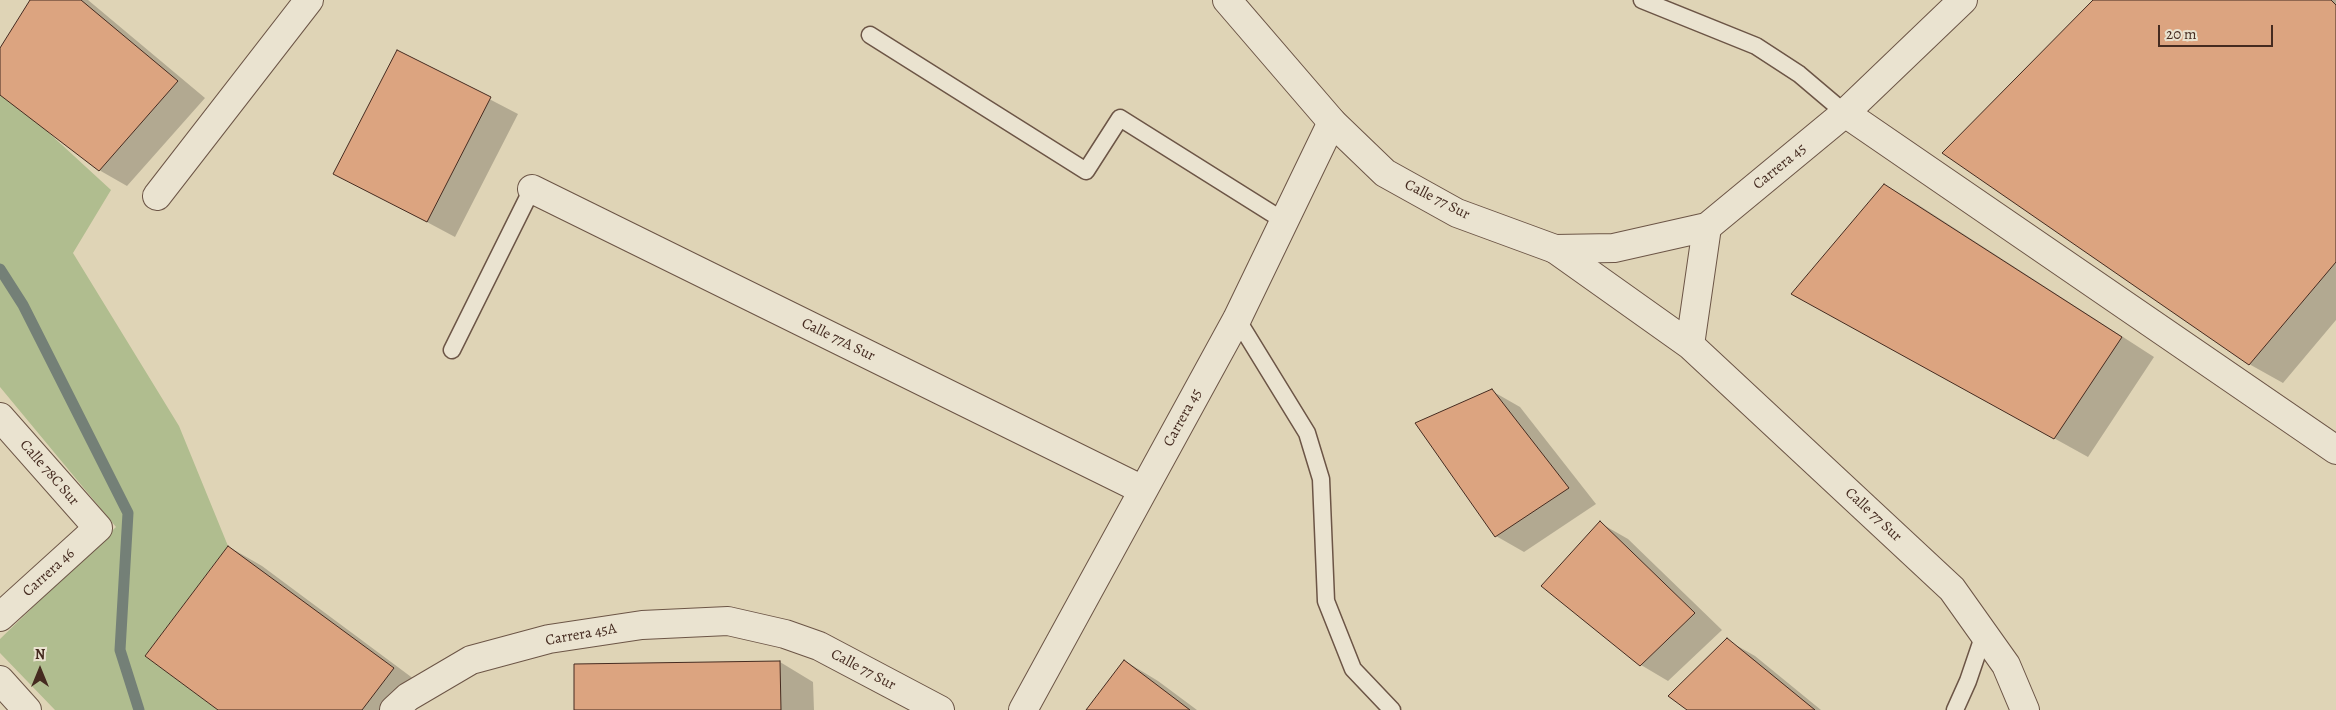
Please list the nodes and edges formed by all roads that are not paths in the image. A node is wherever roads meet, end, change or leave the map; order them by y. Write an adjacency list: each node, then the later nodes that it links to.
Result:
1 (310, 0): 9 (street)
2 (1227, 0): 7 (street, Calle 77 Sur)
3 (1642, 0): 6 (lane)
4 (1963, 0): 6 (street, Carrera 45)
5 (870, 35): 10 (lane)
6 (1845, 113): 11 (street, Carrera 45); 17 (street)
7 (1332, 122): 10 (street, Carrera 45); 12 (street, Calle 77 Sur)
8 (532, 189): 15 (lane); 18 (street, Calle 77A Sur)
9 (157, 196)
10 (1284, 221): 13 (street, Carrera 45)
11 (1707, 227): 12 (street, Carrera 45); 14 (street)
12 (1555, 248): 14 (street, Calle 77 Sur)
13 (1237, 319): 18 (street, Carrera 45); 28 (lane)
14 (1690, 346): 22 (street, Calle 77 Sur)
15 (452, 350)
16 (0, 417): 19 (street, Calle 78C Sur)
17 (2336, 450)
18 (1143, 490): 27 (street, Carrera 45)
19 (98, 528): 20 (street, Carrera 46)
20 (0, 617)
21 (785, 634): 25 (street, Carrera 45A); 26 (street, Calle 77 Sur)
22 (1984, 634): 29 (lane); 30 (street, Calle 77 Sur)
23 (0, 680): 24 (street)
24 (28, 710)
25 (394, 710)
26 (940, 710)
27 (1023, 710)
28 (1392, 710)
29 (1955, 710)
30 (2025, 710)

